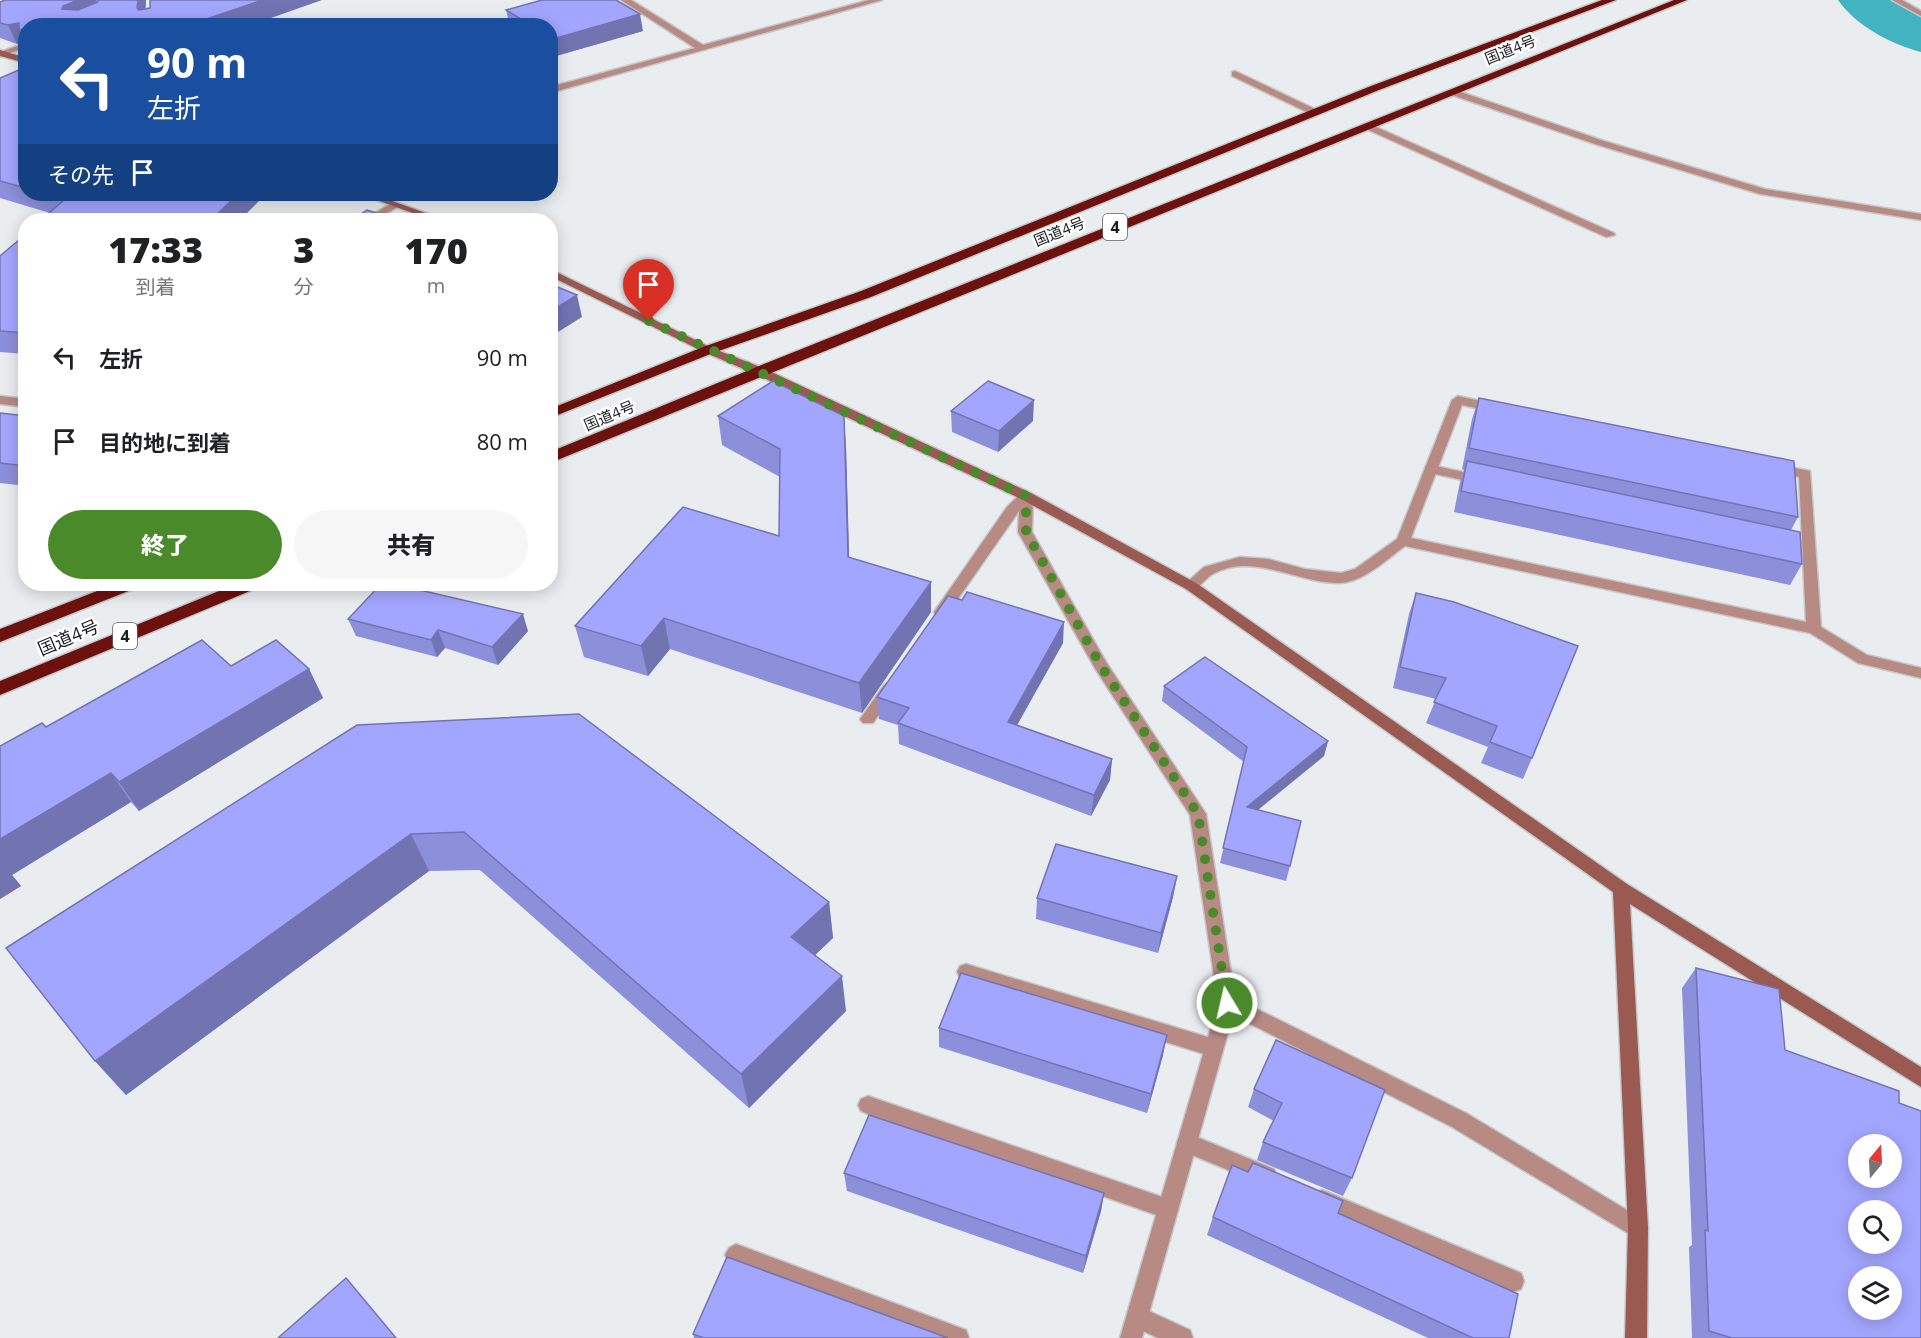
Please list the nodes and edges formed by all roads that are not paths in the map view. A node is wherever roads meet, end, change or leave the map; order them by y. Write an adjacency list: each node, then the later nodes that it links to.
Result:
1 (625, 0): 8 (street)
2 (878, 0): 8 (street)
3 (1611, 0): 14 (highway, 国道4号 / 4)
4 (1682, 0): 13 (highway, 国道4号 / 4)
5 (1896, 0): 6 (street)
6 (1921, 14)
7 (18, 48): 9 (street)
8 (701, 48): 12 (street)
9 (1, 54): 10 (street)
10 (18, 59)
11 (1234, 74): 14 (street)
12 (558, 88)
13 (1452, 92): 15 (highway, 国道4号 / 4); 20 (street)
14 (1314, 112): 23 (highway, 国道4号 / 4)
15 (1367, 126): 21 (street); 24 (highway, 国道4号 / 4)
16 (385, 201): 17 (street)
17 (396, 205): 18 (street); 19 (street)
18 (381, 213)
19 (419, 213)
20 (1921, 217)
21 (1611, 235)
22 (558, 276): 23 (street)
23 (708, 351): 24 (street); 28 (highway, 国道4号 / 4)
24 (759, 371): 29 (highway, 国道4号 / 4); 33 (street)
25 (0, 400): 26 (street)
26 (18, 402)
27 (1504, 410): 31 (street)
28 (558, 411)
29 (558, 455)
30 (1759, 464): 39 (street)
31 (1431, 469): 32 (street); 34 (street)
32 (1500, 484)
33 (1026, 496): 35 (street); 38 (street); 47 (street)
34 (1403, 541): 35 (street); 39 (street)
35 (1191, 586): 45 (street)
36 (112, 591): 40 (highway, 国道4号)
37 (234, 591): 43 (highway, 国道4号 / 4)
38 (933, 624)
39 (1814, 629): 41 (street)
40 (0, 636)
41 (1921, 673)
42 (894, 681): 44 (street)
43 (0, 688)
44 (868, 719)
45 (1621, 889): 49 (street); 55 (street)
46 (966, 972): 48 (street)
47 (1227, 1003): 48 (street); 55 (street)
48 (1214, 1048): 51 (street)
49 (1921, 1078)
50 (868, 1106): 54 (street)
51 (1187, 1143): 52 (street); 54 (street)
52 (1285, 1184)
53 (1307, 1193): 57 (street)
54 (1168, 1209): 58 (street)
55 (1638, 1228): 62 (street)
56 (736, 1255): 59 (street)
57 (1513, 1281)
58 (1138, 1317): 60 (street); 61 (street)
59 (958, 1338)
60 (1131, 1338)
61 (1182, 1338)
62 (1636, 1338)

